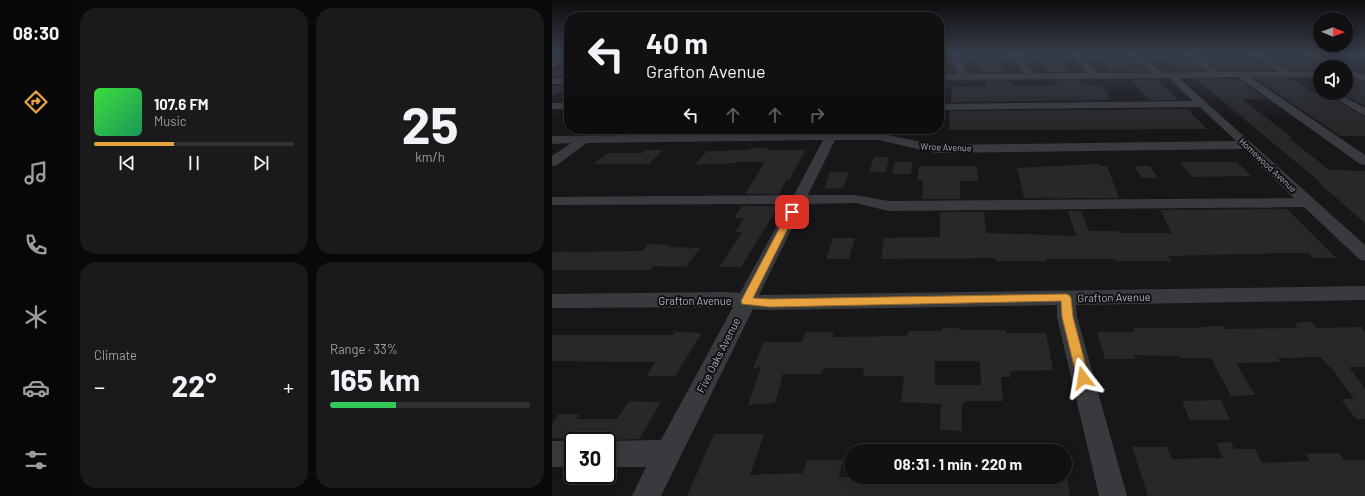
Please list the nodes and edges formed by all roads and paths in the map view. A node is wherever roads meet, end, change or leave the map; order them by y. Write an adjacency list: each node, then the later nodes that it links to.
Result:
1 (1021, 76): 6 (street)
2 (1167, 76): 11 (street, Homewood Avenue)
3 (1244, 76): 23 (street)
4 (1298, 76): 9 (street)
5 (944, 77): 6 (street)
6 (964, 77)
7 (552, 81): 8 (street)
8 (564, 81)
9 (1313, 83)
10 (1343, 100): 15 (street)
11 (1202, 104): 14 (street); 22 (street, Homewood Avenue)
12 (552, 106): 13 (street)
13 (564, 106)
14 (944, 107)
15 (1365, 113)
16 (592, 134): 21 (street)
17 (797, 134): 21 (street, Wroe Avenue)
18 (832, 134): 25 (street, Five Oaks Avenue)
19 (845, 134): 22 (street, Wroe Avenue)
20 (552, 140): 21 (street, Wroe Avenue)
21 (583, 140): 24 (street)
22 (1246, 145): 27 (street, Homewood Avenue)
23 (1365, 161)
24 (552, 162)
25 (799, 200): 26 (street); 27 (street); 32 (street, Five Oaks Avenue)
26 (552, 201)
27 (1308, 202): 28 (street, Homewood Avenue)
28 (1365, 255)
29 (1365, 293): 30 (street, Grafton Avenue)
30 (1066, 298): 32 (street, Grafton Avenue); 38 (street)
31 (552, 301): 32 (street, Grafton Avenue)
32 (746, 301): 33 (street, Five Oaks Avenue)
33 (668, 453): 36 (street); 37 (street, Five Oaks Avenue)
34 (552, 454): 35 (street)
35 (564, 454)
36 (616, 454)
37 (646, 496)
38 (1113, 496)

